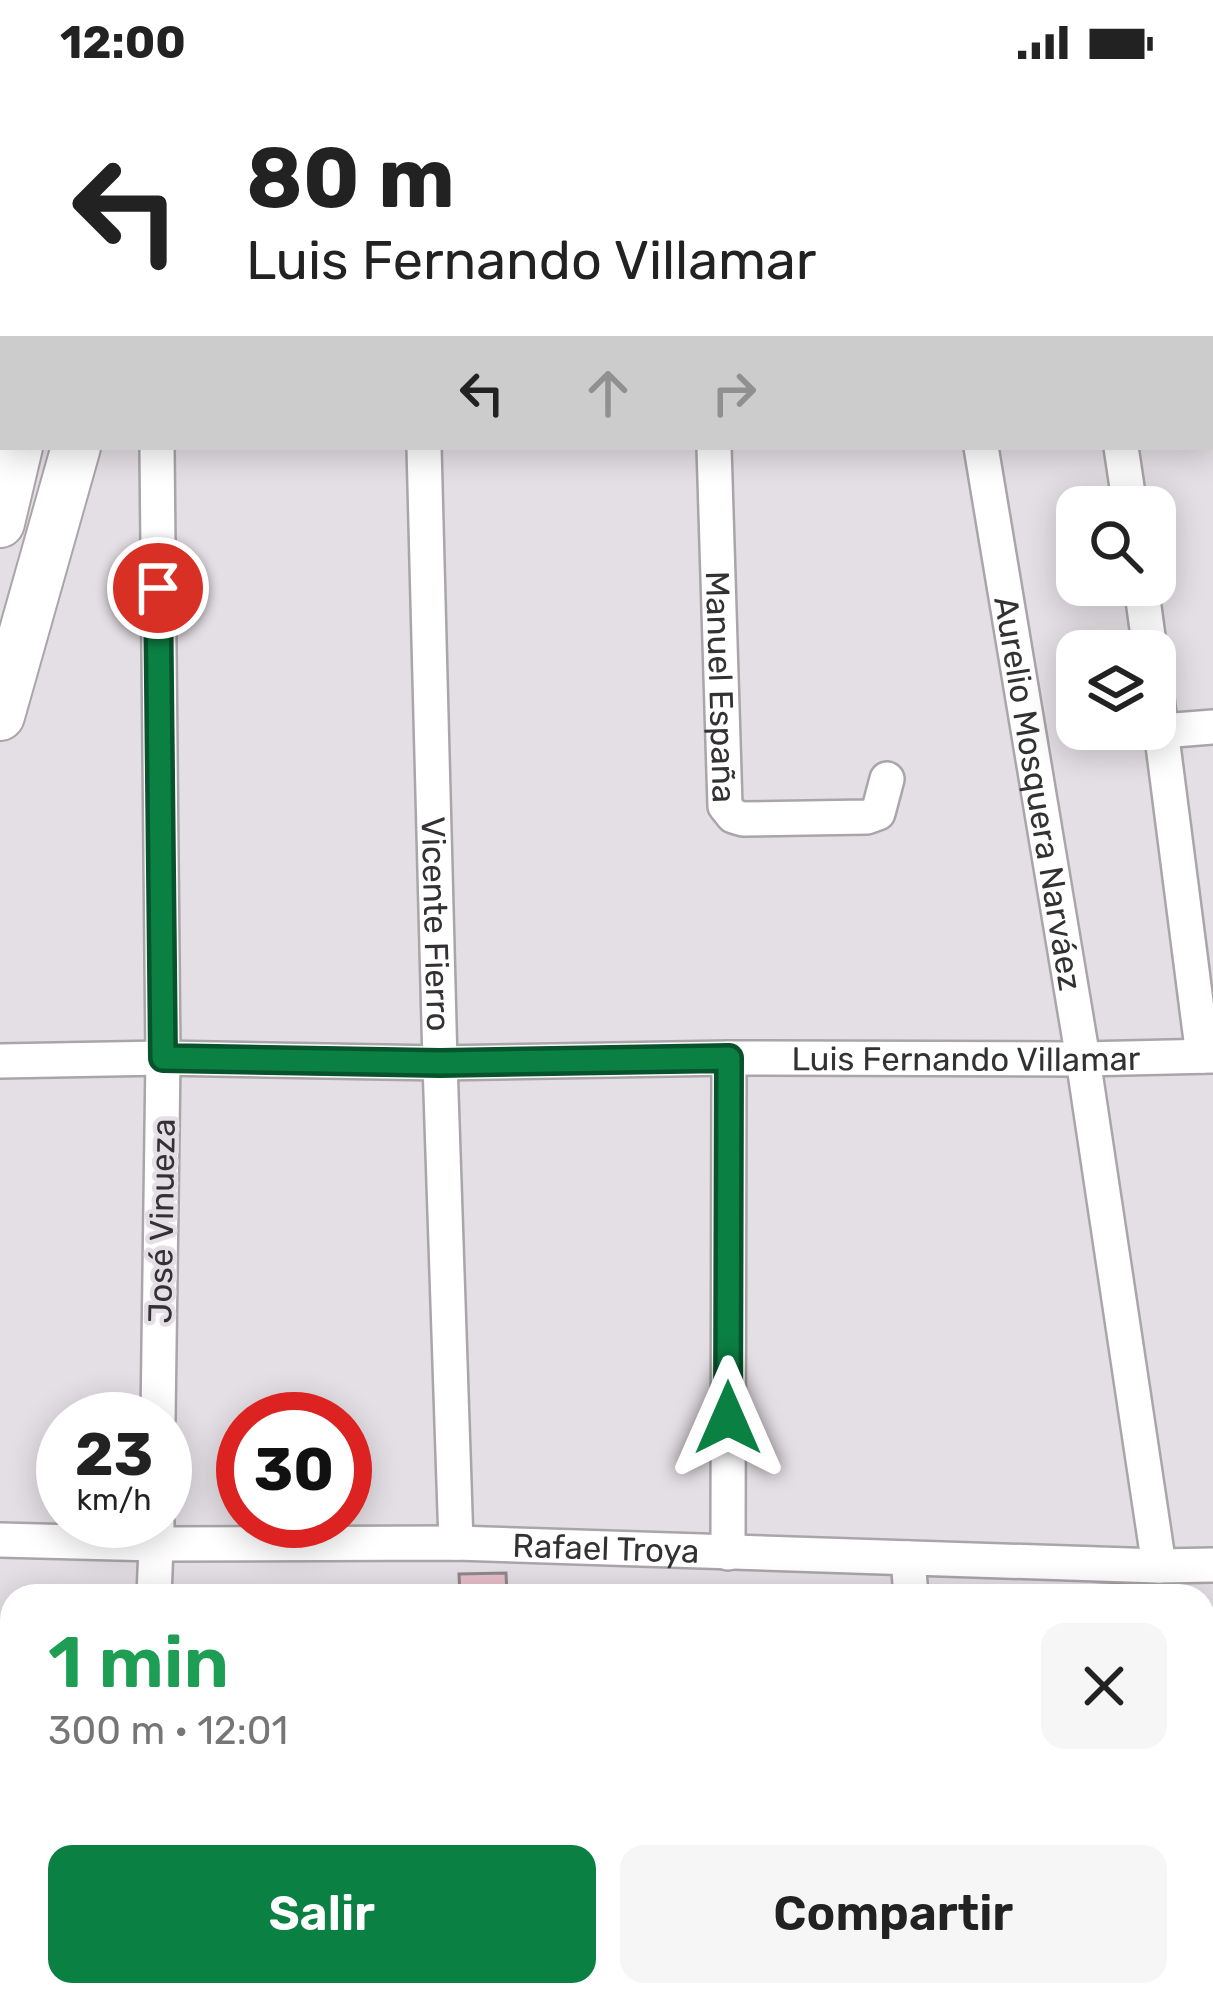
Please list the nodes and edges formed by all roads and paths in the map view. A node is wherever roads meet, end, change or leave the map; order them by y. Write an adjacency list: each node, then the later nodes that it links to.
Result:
1 (17, 450): 9 (highway)
2 (75, 450): 10 (highway)
3 (157, 450): 16 (street, José Vinueza)
4 (424, 450): 20 (street, Vicente Fierro)
5 (714, 450): 14 (street, Manuel España)
6 (982, 450): 18 (street, Aurelio Mosquera Narváez)
7 (1121, 450): 8 (street)
8 (1127, 486)
9 (0, 523)
10 (0, 716)
11 (1213, 727): 12 (street)
12 (1176, 730)
13 (1165, 750): 15 (street)
14 (887, 778)
15 (1208, 1056): 18 (street, Luis Fernando Villamar)
16 (163, 1058): 19 (street, Luis Fernando Villamar); 20 (street, Luis Fernando Villamar); 21 (street, José Vinueza)
17 (729, 1058): 18 (street, Luis Fernando Villamar); 20 (street, Luis Fernando Villamar); 27 (street)
18 (1083, 1059): 30 (street, Aurelio Mosquera Narváez)
19 (0, 1060)
20 (440, 1063): 25 (street, Vicente Fierro)
21 (158, 1392)
22 (192, 1534): 25 (street, Rafael Troya)
23 (36, 1538): 24 (street, Rafael Troya)
24 (0, 1540)
25 (456, 1543): 27 (street, Rafael Troya)
26 (156, 1548): 31 (street)
27 (728, 1553): 28 (street, Rafael Troya)
28 (908, 1558): 30 (street, Rafael Troya); 32 (street)
29 (1213, 1564): 30 (street, Rafael Troya)
30 (1159, 1566)
31 (154, 1584)
32 (909, 1584)

